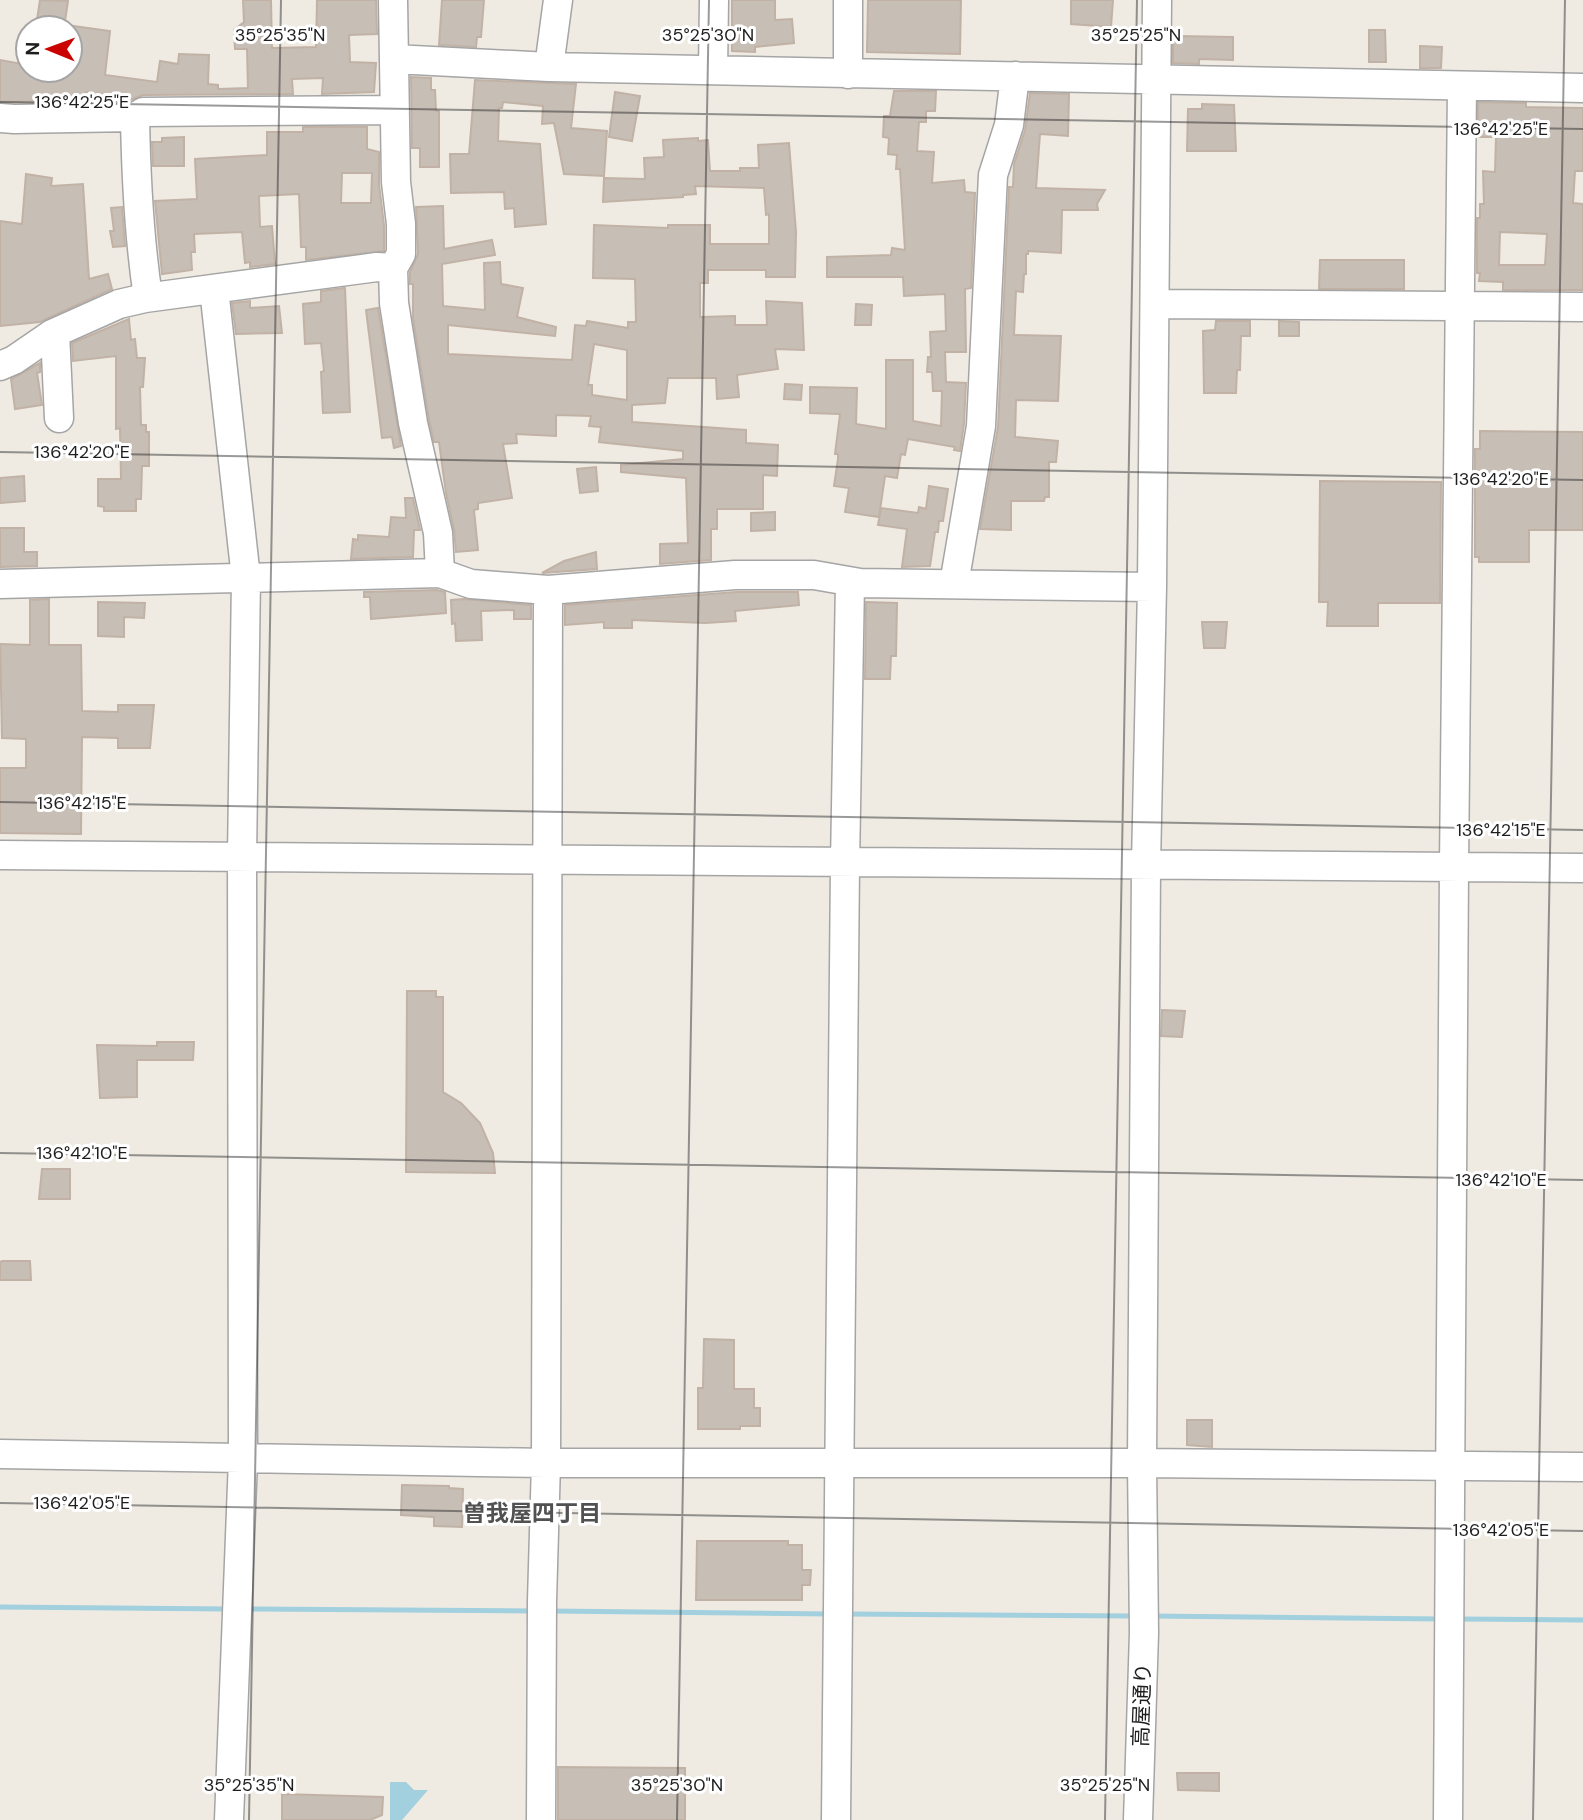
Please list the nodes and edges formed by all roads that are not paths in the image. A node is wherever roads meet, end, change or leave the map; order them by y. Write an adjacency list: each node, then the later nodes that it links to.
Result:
1 (393, 0): 6 (street)
2 (558, 0): 7 (street)
3 (714, 0): 8 (street)
4 (848, 0): 9 (street)
5 (1157, 0): 11 (street, 高屋通り)
6 (394, 59): 7 (street); 14 (street)
7 (549, 67): 8 (street)
8 (713, 71): 9 (street)
9 (848, 74): 10 (street)
10 (1015, 76): 11 (street); 30 (street)
11 (1156, 81): 12 (street); 20 (street, 高屋通り)
12 (1462, 86): 13 (street); 21 (street)
13 (1583, 88)
14 (395, 110): 15 (street); 17 (street)
15 (135, 117): 16 (street); 19 (street)
16 (0, 118)
17 (393, 268): 18 (street); 26 (street)
18 (214, 289): 19 (street); 27 (street)
19 (148, 297): 23 (street)
20 (1155, 304): 21 (street); 31 (street, 高屋通り)
21 (1460, 306): 22 (street); 38 (street)
22 (1583, 307)
23 (55, 333): 24 (street); 25 (street)
24 (0, 366)
25 (59, 418)
26 (440, 573): 27 (street); 32 (street)
27 (246, 578): 29 (street); 34 (street)
28 (850, 582): 30 (street); 32 (street); 36 (street)
29 (0, 584)
30 (954, 584): 31 (street)
31 (1152, 587): 37 (street, 高屋通り)
32 (548, 590): 35 (street)
33 (0, 855): 34 (street)
34 (242, 857): 35 (street); 41 (street)
35 (545, 860): 36 (street); 43 (street)
36 (845, 864): 37 (street); 42 (street)
37 (1146, 864): 38 (street); 44 (street, 高屋通り)
38 (1454, 868): 39 (street); 45 (street)
39 (1583, 868)
40 (0, 1454): 41 (street)
41 (243, 1459): 43 (street); 47 (street)
42 (840, 1462): 43 (street); 44 (street); 49 (street)
43 (546, 1463): 48 (street)
44 (1142, 1463): 45 (street); 50 (street, 高屋通り)
45 (1449, 1466): 46 (street); 51 (street)
46 (1583, 1467)
47 (229, 1820)
48 (541, 1820)
49 (836, 1820)
50 (1138, 1820)
51 (1448, 1820)

